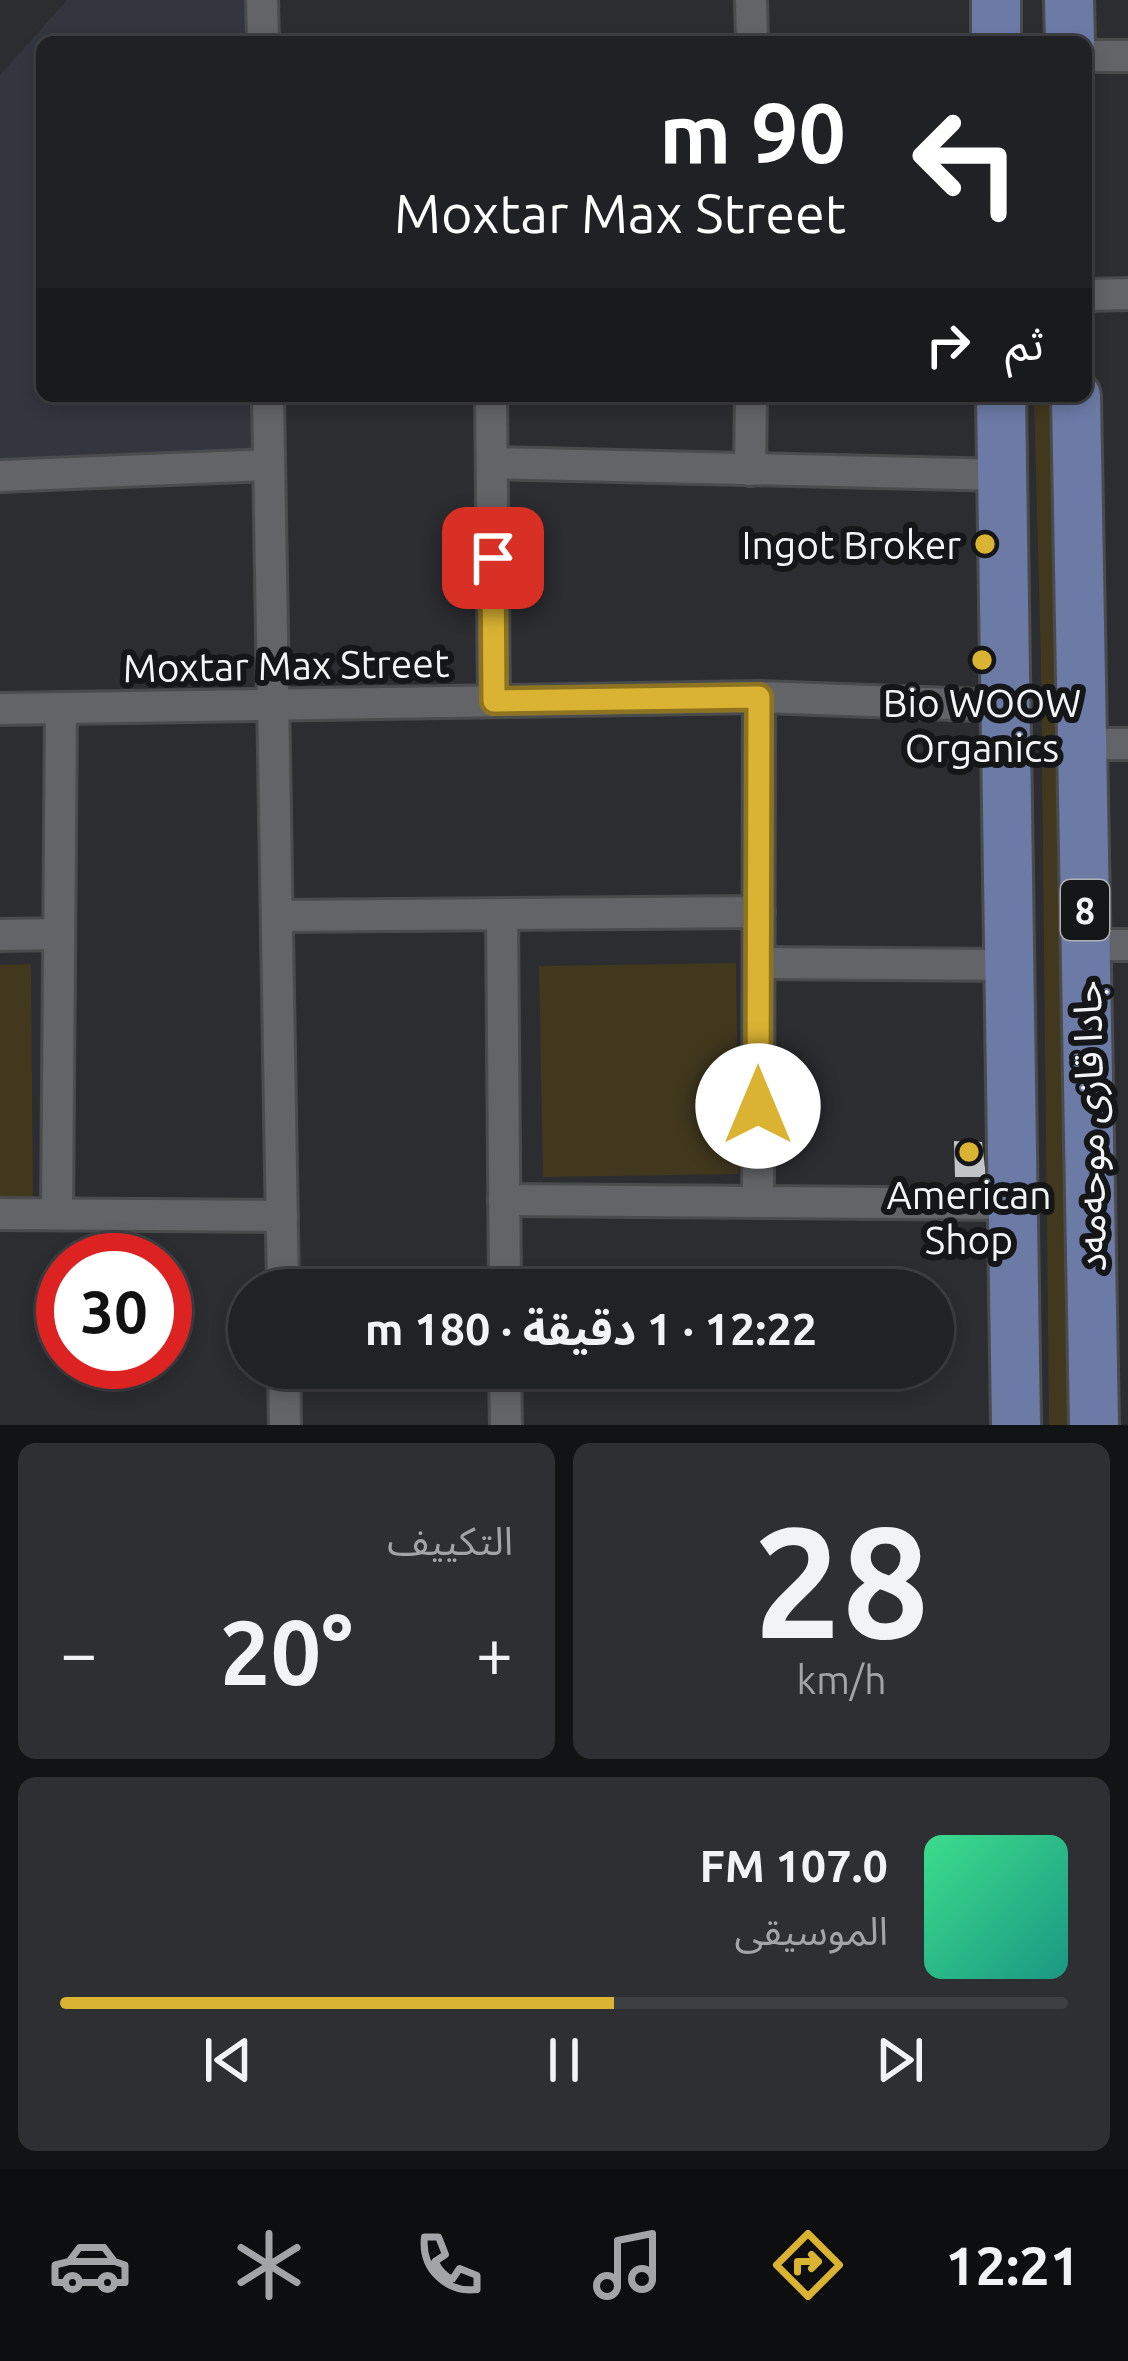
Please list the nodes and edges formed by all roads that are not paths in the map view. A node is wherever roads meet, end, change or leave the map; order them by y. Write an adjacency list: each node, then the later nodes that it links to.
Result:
1 (262, 0): 5 (street)
2 (752, 0): 6 (street)
3 (996, 0): 7 (main road)
4 (1069, 0): 8 (main road)
5 (263, 36)
6 (752, 36)
7 (996, 36)
8 (1070, 36)
9 (1092, 56): 10 (street)
10 (1128, 56)
11 (1128, 294): 12 (street)
12 (1092, 295)
13 (268, 402): 19 (street)
14 (491, 402): 18 (street)
15 (751, 402): 20 (street)
16 (1001, 402): 21 (main road, جادا قازی موحەمەد / 8)
17 (1076, 402): 29 (main road, جادا قازی موحەمەد / 8)
18 (492, 463): 20 (street); 24 (street)
19 (269, 465): 22 (street); 25 (street)
20 (750, 470): 21 (street)
21 (1002, 475): 26 (main road, جادا قازی موحەمەد / 8)
22 (0, 476)
23 (759, 697): 24 (street, Moxtar Max Street); 26 (street, Moxtar Max Street); 30 (street)
24 (494, 701): 25 (street, Moxtar Max Street)
25 (274, 705): 27 (street, Moxtar Max Street); 32 (street)
26 (1006, 706): 37 (main road, جادا قازی موحەمەد / 8)
27 (62, 708): 28 (street, Moxtar Max Street); 33 (street)
28 (0, 709)
29 (1105, 744): 35 (main road, جادا قازی موحەمەد / 8)
30 (759, 912): 31 (street); 36 (street)
31 (502, 914): 32 (street); 38 (street)
32 (277, 916): 43 (street)
33 (58, 934): 34 (street); 42 (street)
34 (0, 935)
35 (1107, 945): 51 (main road, جادا قازی موحەمەد / 8)
36 (760, 962): 37 (street); 39 (street)
37 (1009, 965): 40 (main road, جادا قازی موحەمەد / 8)
38 (504, 1200): 39 (street); 45 (street)
39 (758, 1202): 40 (street)
40 (1013, 1204): 50 (main road, جادا قازی موحەمەد / 8)
41 (0, 1214): 42 (street)
42 (57, 1214): 43 (street)
43 (282, 1216): 44 (street)
44 (283, 1269)
45 (505, 1269)
46 (284, 1389): 48 (street)
47 (506, 1389): 49 (street)
48 (285, 1425)
49 (506, 1425)
50 (1016, 1425)
51 (1094, 1425)

